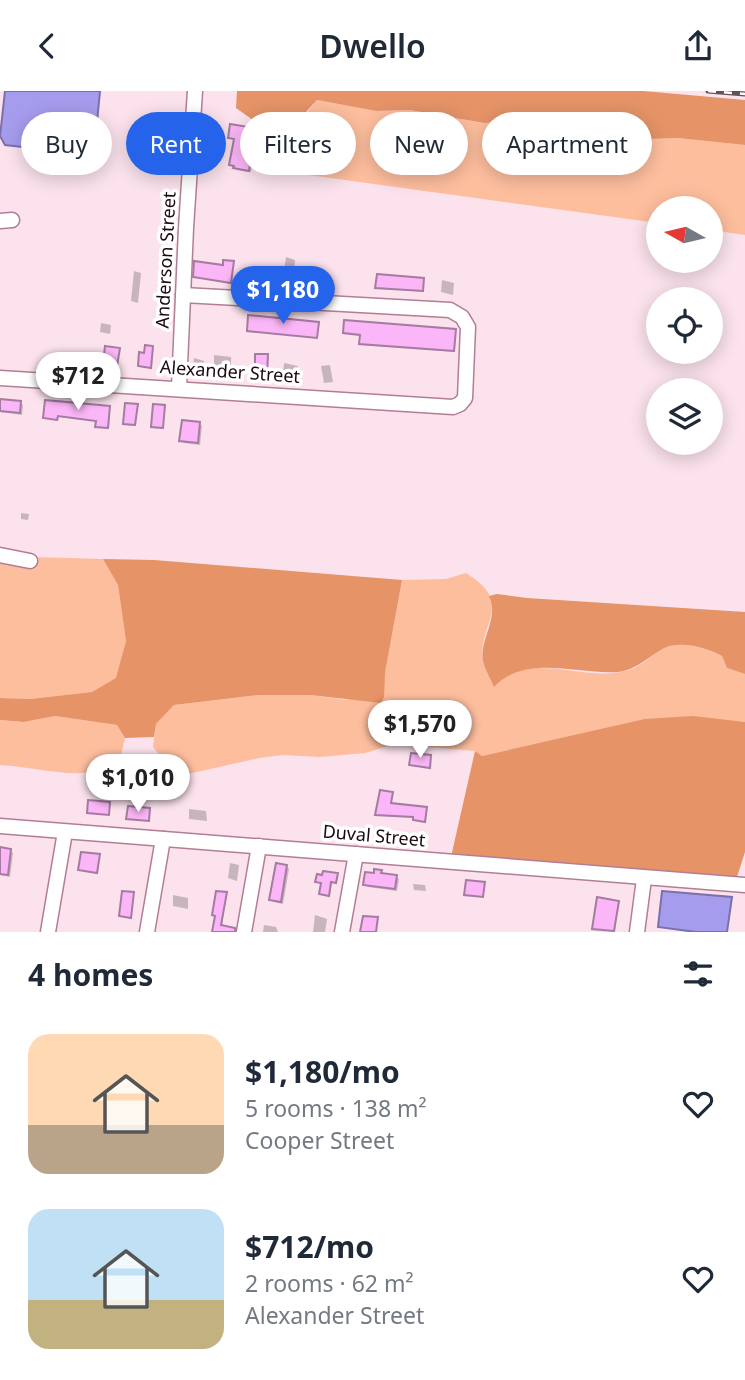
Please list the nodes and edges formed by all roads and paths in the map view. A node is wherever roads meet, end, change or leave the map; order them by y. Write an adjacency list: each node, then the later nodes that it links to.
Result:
1 (195, 91): 2 (street, Anderson Street)
2 (183, 295): 4 (street, Anderson Street); 4 (street, Alexander Street)
3 (0, 378): 4 (street, Alexander Street)
4 (179, 388)
5 (0, 555): 6 (street)
6 (30, 561)
7 (0, 826): 8 (street, Duval Street)
8 (65, 832): 9 (street, Duval Street); 14 (street)
9 (163, 839): 10 (street, Duval Street); 15 (street)
10 (259, 846): 11 (street, Duval Street); 16 (street)
11 (356, 854): 12 (street, Duval Street); 17 (street)
12 (644, 879): 13 (street, Duval Street); 18 (street)
13 (745, 885)
14 (48, 932)
15 (147, 932)
16 (244, 932)
17 (342, 932)
18 (636, 932)

